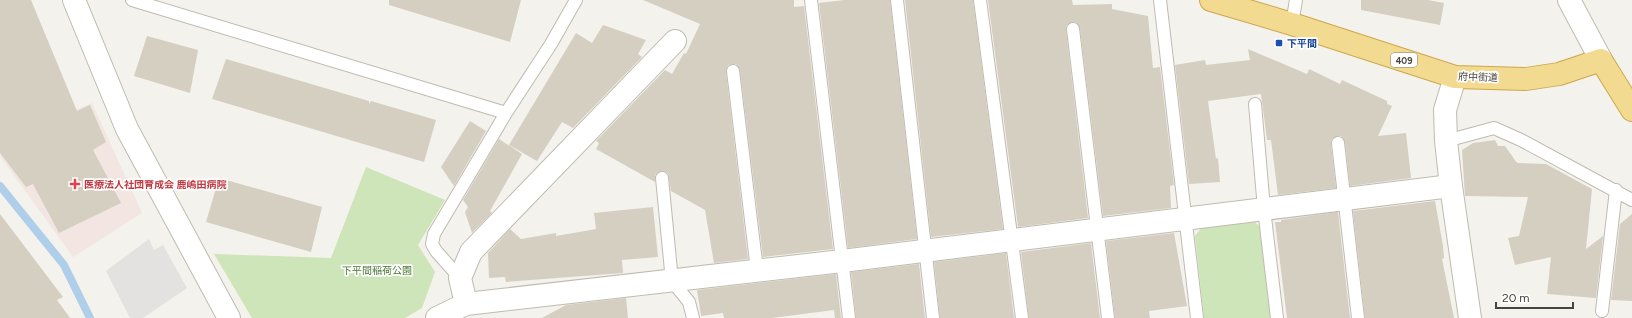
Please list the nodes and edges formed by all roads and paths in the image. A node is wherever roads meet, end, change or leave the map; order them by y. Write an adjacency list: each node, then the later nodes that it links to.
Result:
1 (132, 0): 19 (lane)
2 (576, 0): 19 (lane)
3 (811, 0): 32 (lane)
4 (897, 0): 31 (lane)
5 (980, 0): 30 (lane)
6 (1160, 0): 28 (lane)
7 (1211, 0): 11 (highway, 府中街道 / 409)
8 (1296, 0): 11 (lane)
9 (1569, 0): 14 (street)
10 (77, 1): 38 (street)
11 (1292, 24): 16 (highway, 府中街道 / 409)
12 (1073, 30): 29 (lane)
13 (675, 42): 34 (street)
14 (1601, 60): 16 (highway, 府中街道 / 409); 18 (highway)
15 (733, 72): 33 (lane)
16 (1456, 77): 20 (street)
17 (1254, 104): 27 (lane)
18 (1632, 110)
19 (506, 113): 34 (lane)
20 (1446, 141): 23 (street); 24 (lane)
21 (1338, 144): 25 (lane)
22 (662, 178): 35 (lane)
23 (1451, 186): 25 (street); 48 (street)
24 (1616, 190): 26 (lane); 37 (lane)
25 (1344, 200): 27 (street); 47 (lane)
26 (1632, 200)
27 (1264, 210): 28 (street); 46 (lane)
28 (1185, 219): 29 (street); 45 (lane)
29 (1098, 229): 30 (street); 44 (lane)
30 (1011, 239): 31 (street); 43 (lane)
31 (925, 250): 32 (street); 42 (lane)
32 (842, 261): 33 (street); 41 (lane)
33 (757, 270): 35 (street)
34 (460, 278): 36 (street)
35 (672, 281): 36 (street); 40 (lane)
36 (466, 304): 39 (street)
37 (1602, 311)
38 (228, 318)
39 (437, 318)
40 (693, 318)
41 (849, 318)
42 (933, 318)
43 (1022, 318)
44 (1108, 318)
45 (1197, 318)
46 (1277, 318)
47 (1358, 318)
48 (1470, 318)

